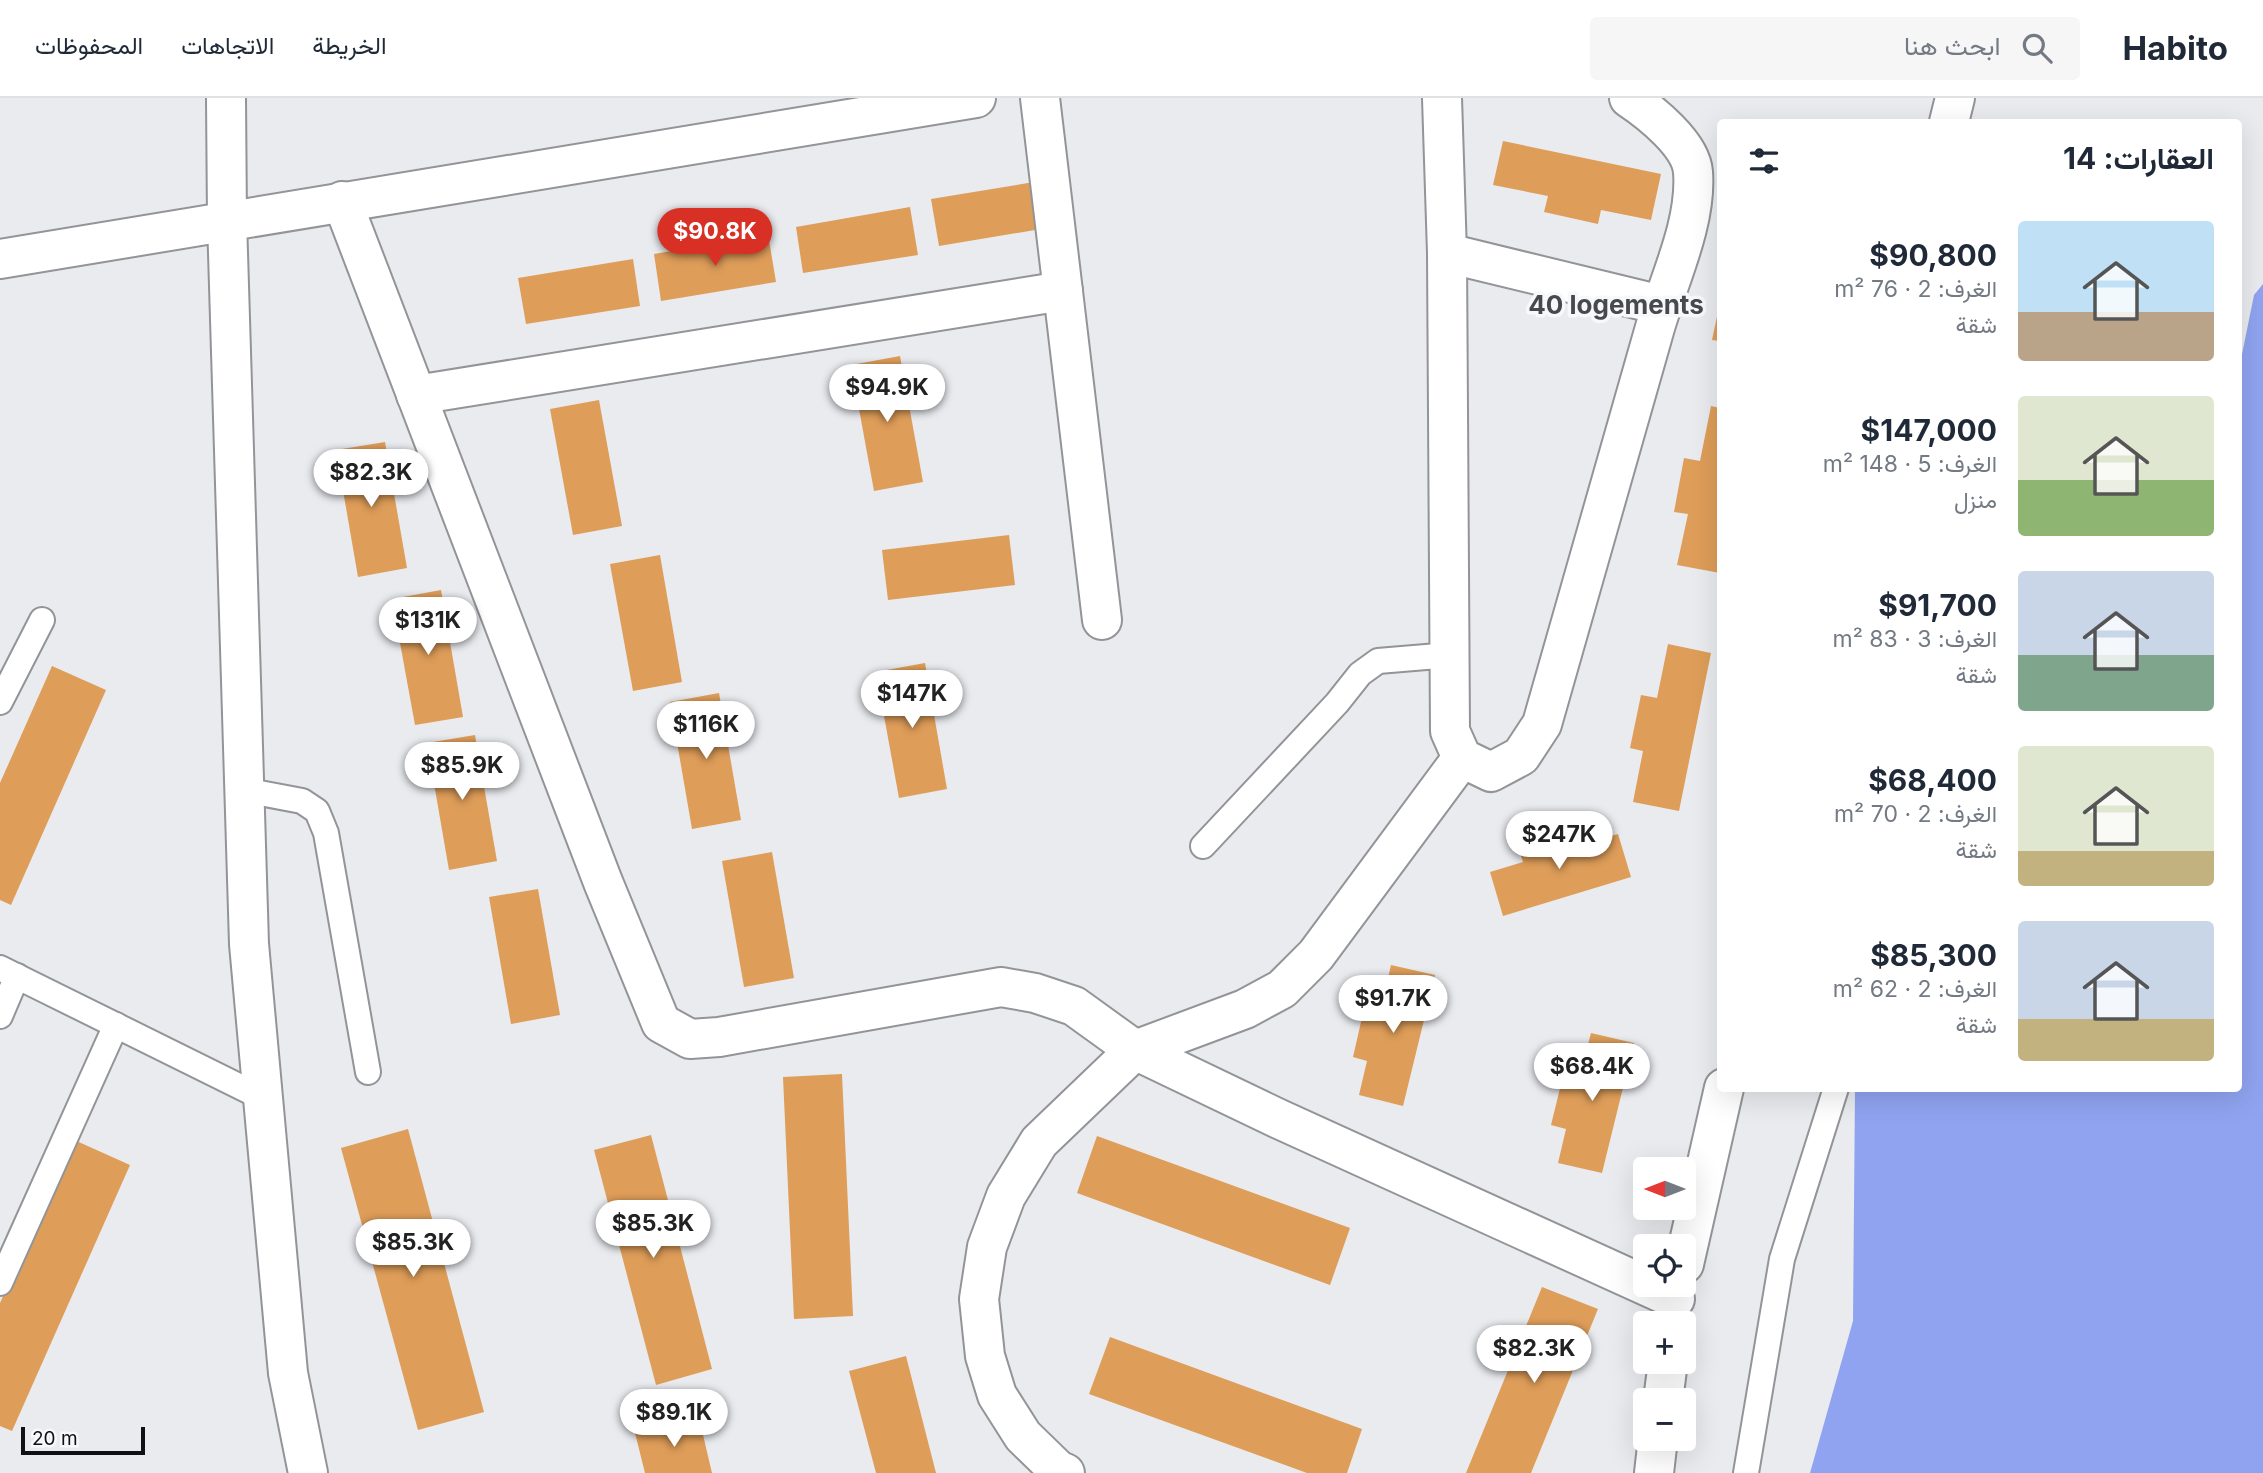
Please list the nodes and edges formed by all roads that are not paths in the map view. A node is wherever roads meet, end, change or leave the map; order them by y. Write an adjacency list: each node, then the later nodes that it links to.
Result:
1 (226, 98): 9 (street)
2 (975, 98): 8 (street)
3 (1040, 98): 12 (street)
4 (1442, 98): 10 (street)
5 (1629, 98): 13 (street)
6 (1955, 98): 7 (street)
7 (1950, 119)
8 (342, 201): 9 (street); 14 (street)
9 (227, 220): 11 (street); 20 (street)
10 (1447, 253): 13 (street); 17 (street)
11 (0, 259)
12 (1063, 291): 14 (street); 16 (street)
13 (1661, 305): 19 (street)
14 (416, 395): 25 (street)
15 (42, 620): 18 (lane)
16 (1102, 620)
17 (1450, 655): 19 (street); 21 (lane)
18 (0, 702)
19 (1462, 758): 25 (street)
20 (244, 790): 26 (lane); 29 (street)
21 (1203, 846)
22 (8, 972): 23 (lane); 24 (lane)
23 (0, 1016)
24 (116, 1025): 29 (lane); 32 (lane)
25 (1135, 1049): 31 (street); 34 (street)
26 (368, 1072)
27 (1723, 1092): 30 (street)
28 (1835, 1092): 37 (lane)
29 (263, 1098): 35 (street)
30 (1691, 1234)
31 (1633, 1274)
32 (0, 1283)
33 (1657, 1451): 36 (street)
34 (1060, 1472)
35 (308, 1473)
36 (1654, 1473)
37 (1746, 1473)

